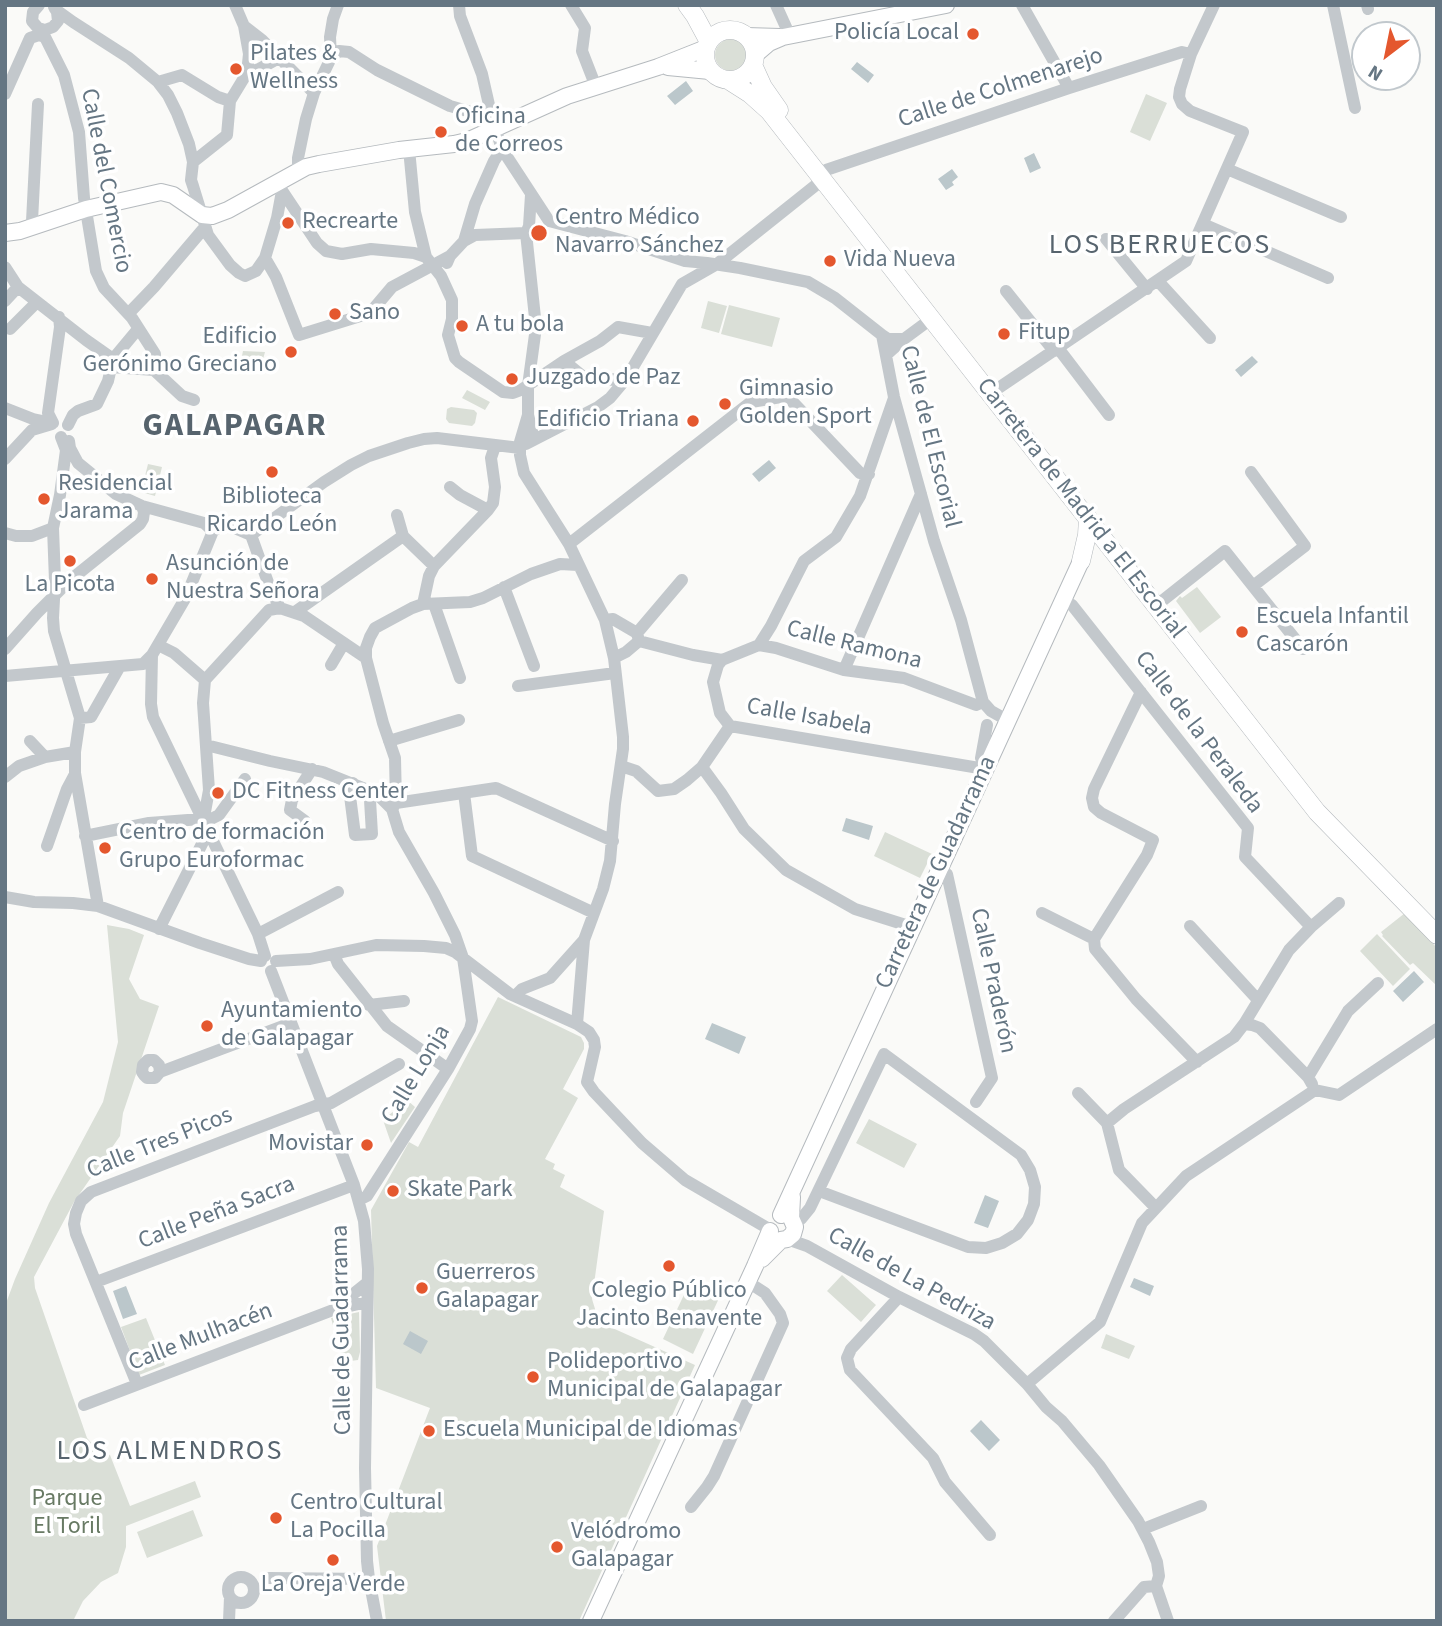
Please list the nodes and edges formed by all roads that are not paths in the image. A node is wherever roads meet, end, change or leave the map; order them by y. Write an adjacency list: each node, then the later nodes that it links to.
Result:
1 (235, 5): 13 (street)
2 (459, 5): 35 (street)
3 (570, 5): 28 (street)
4 (776, 5): 16 (street)
5 (946, 5): 16 (main road)
6 (1022, 5): 29 (street)
7 (1214, 5): 18 (street)
8 (1333, 5): 34 (street)
9 (53, 7): 12 (street); 27 (street)
10 (334, 7): 21 (street)
11 (693, 9): 14 (highway); 17 (highway); 19 (main road)
12 (36, 23): 31 (street); 46 (street, Calle del Comercio)
13 (244, 26): 20 (street); 25 (street)
14 (729, 30): 15 (highway); 17 (highway)
15 (746, 36): 16 (main road); 22 (highway)
16 (787, 36): 22 (main road)
17 (708, 45): 19 (main road); 24 (highway)
18 (1191, 54): 29 (street, Calle de Colmenarejo); 39 (street)
19 (685, 56): 23 (main road)
20 (279, 58): 25 (street); 30 (street)
21 (331, 58): 30 (street); 35 (street)
22 (754, 60): 26 (highway); 41 (highway, Carretera de Madrid a El Escorial)
23 (658, 67): 24 (main road); 28 (main road)
24 (710, 71): 26 (highway)
25 (247, 73): 32 (street)
26 (728, 80): 41 (highway, Carretera de Madrid a El Escorial)
27 (158, 82): 32 (street); 38 (street)
28 (596, 87): 35 (main road)
29 (1069, 88): 41 (street, Calle de Colmenarejo)
30 (314, 93): 40 (street)
31 (5, 94)
32 (230, 101): 38 (street)
33 (38, 104): 51 (street)
34 (1355, 108)
35 (494, 123): 36 (main road); 37 (street)
36 (409, 149): 40 (main road); 57 (street)
37 (502, 149): 45 (street); 54 (street)
38 (193, 162): 42 (street)
39 (1227, 169): 47 (street); 50 (street)
40 (298, 171): 43 (main road)
41 (822, 174): 59 (street); 71 (highway, Carretera de Madrid a El Escorial); 85 (highway, Carretera de Madrid a El Escorial)
42 (191, 180): 44 (street); 49 (street)
43 (279, 187): 49 (main road); 56 (street); 57 (street)
44 (165, 192): 46 (main road); 49 (main road)
45 (531, 194): 52 (street); 58 (street, Calle de El Escorial)
46 (86, 209): 48 (main road); 69 (street, Calle del Comercio)
47 (1341, 217)
48 (56, 218): 51 (main road); 51 (main road)
49 (203, 221): 56 (street); 69 (street)
50 (1203, 224): 62 (street); 64 (street)
51 (13, 226)
52 (526, 233): 54 (street); 84 (street)
53 (1106, 239): 64 (street)
54 (464, 241): 55 (street)
55 (450, 256): 57 (street); 61 (street)
56 (265, 258): 57 (street)
57 (429, 261): 61 (street)
58 (685, 261): 59 (street, Calle de El Escorial); 63 (street)
59 (712, 263): 63 (street); 75 (street, Calle de El Escorial)
60 (5, 267): 65 (street)
61 (441, 276): 86 (street)
62 (1328, 278)
63 (682, 284): 74 (street)
64 (1152, 285): 76 (street); 78 (street)
65 (18, 286): 67 (street); 68 (street)
66 (1006, 291): 78 (street)
67 (5, 301)
68 (37, 302): 70 (street); 72 (street)
69 (129, 313): 73 (street, Calle del Comercio)
70 (59, 317): 81 (street); 92 (street)
71 (931, 319): 77 (street); 107 (highway, Carretera de Madrid a El Escorial)
72 (10, 329)
73 (138, 329): 81 (street); 82 (street, Calle del Comercio)
74 (652, 333): 80 (street); 83 (street)
75 (882, 334): 77 (street); 79 (street, Calle de El Escorial)
76 (1210, 338)
77 (904, 339): 79 (street)
78 (1056, 350): 85 (street); 91 (street)
79 (886, 355): 87 (street, Calle de El Escorial)
80 (564, 361): 83 (street); 84 (street)
81 (112, 363): 82 (street); 93 (street)
82 (154, 370): 88 (street)
83 (626, 379): 94 (street)
84 (528, 386): 86 (street); 90 (street)
85 (997, 389): 123 (highway, Carretera de Madrid a El Escorial)
86 (503, 392): 90 (street)
87 (894, 397): 101 (street); 103 (street, Calle de El Escorial)
88 (194, 400)
89 (5, 408): 92 (street)
90 (527, 410): 94 (street); 96 (street)
91 (1110, 415)
92 (52, 423): 93 (street); 97 (street)
93 (66, 431): 98 (street); 99 (street)
94 (532, 440): 96 (street)
95 (495, 446): 96 (street); 105 (street); 111 (street)
96 (520, 448): 113 (street)
97 (5, 459)
98 (78, 463): 99 (street); 104 (street)
99 (65, 465): 108 (street)
100 (1251, 472): 119 (street)
101 (869, 474): 113 (street); 130 (street)
102 (450, 487): 105 (street)
103 (921, 494): 141 (street); 148 (street, Calle de El Escorial)
104 (142, 506): 109 (street); 121 (street)
105 (488, 510): 117 (street)
106 (397, 515): 112 (street)
107 (1088, 519): 114 (highway, Carretera de Madrid a El Escorial); 115 (highway)
108 (53, 528): 110 (street); 121 (street)
109 (213, 531): 111 (street); 133 (street, Calle de Guadarrama)
110 (5, 533)
111 (251, 535): 125 (street)
112 (403, 536): 117 (street); 126 (street)
113 (569, 544): 116 (street)
114 (1111, 548): 115 (highway); 188 (highway, Carretera de Madrid a El Escorial)
115 (1082, 561): 122 (main road, Carretera de Guadarrama)
116 (578, 565): 120 (street); 127 (street)
117 (434, 566): 124 (street)
118 (682, 580): 128 (street)
119 (1253, 586): 123 (street); 132 (street)
120 (504, 587): 124 (street); 139 (street)
121 (59, 590): 131 (street); 140 (street)
122 (1063, 600): 147 (street, Calle de la Peraleda); 151 (main road, Carretera de Guadarrama)
123 (1162, 601): 182 (highway, Carretera de Madrid a El Escorial)
124 (429, 604): 134 (street); 144 (street)
125 (280, 608): 126 (street); 145 (street)
126 (295, 612): 129 (street)
127 (605, 620): 128 (street); 135 (street)
128 (638, 637): 135 (street); 136 (street)
129 (344, 643): 134 (street); 137 (street)
130 (759, 645): 136 (street, Calle Ramona); 141 (street, Calle Ramona)
131 (5, 649)
132 (1303, 649)
133 (155, 650): 138 (street); 145 (street); 171 (street, Calle de Guadarrama)
134 (366, 658): 154 (street)
135 (614, 658): 142 (street)
136 (722, 660): 152 (street)
137 (331, 664)
138 (120, 666): 140 (street); 149 (street)
139 (534, 666)
140 (67, 670): 143 (street); 149 (street)
141 (844, 670): 148 (street, Calle Ramona)
142 (615, 673): 146 (street); 158 (street)
143 (5, 676)
144 (460, 678)
145 (205, 680): 155 (street)
146 (518, 686)
147 (1141, 692): 185 (street, Calle de la Peraleda); 189 (street)
148 (979, 703): 151 (street); 151 (street)
149 (80, 719): 156 (street)
150 (459, 720): 154 (street)
151 (999, 725): 161 (main road, Carretera de Guadarrama)
152 (730, 726): 159 (street, Calle Isabela); 161 (street, Calle Isabela)
153 (30, 741): 157 (street)
154 (389, 741): 166 (street)
155 (206, 745): 160 (street); 171 (street)
156 (75, 752): 157 (street); 162 (street)
157 (45, 757): 163 (street)
158 (621, 766): 159 (street, Calle Isabela); 173 (street)
159 (702, 767): 184 (street)
160 (312, 769): 165 (street); 170 (street)
161 (985, 769): 175 (main road, Carretera de Guadarrama)
162 (75, 773): 172 (street); 174 (street)
163 (5, 777)
164 (245, 779): 171 (street)
165 (353, 783): 168 (street); 168 (street)
166 (396, 787): 168 (street); 169 (street)
167 (464, 793): 169 (street); 173 (street); 180 (street)
168 (376, 794): 169 (street)
169 (394, 806): 192 (street, Calle Lonja)
170 (305, 821)
171 (204, 825): 172 (street); 186 (street); 187 (street, Calle de Guadarrama)
172 (85, 836): 179 (street)
173 (613, 841): 180 (street)
174 (47, 846)
175 (938, 869): 184 (main road, Carretera de Guadarrama); 210 (street, Calle Praderón)
176 (338, 891): 187 (street)
177 (5, 897): 179 (street)
178 (1339, 903): 185 (street)
179 (99, 906): 186 (street)
180 (594, 913): 190 (street)
181 (1042, 914): 189 (street)
182 (1437, 921)
183 (1190, 926): 196 (street)
184 (912, 927): 217 (main road, Carretera de Guadarrama)
185 (1311, 927): 196 (street)
186 (159, 929): 193 (street)
187 (258, 934): 193 (street, Calle de Guadarrama)
188 (1437, 935)
189 (1094, 939): 203 (street)
190 (584, 940): 195 (street); 200 (street)
191 (334, 954): 192 (street); 193 (street); 198 (street)
192 (463, 958): 195 (street); 205 (street, Calle Lonja)
193 (268, 962): 199 (street, Calle de Guadarrama)
194 (1378, 983): 207 (street)
195 (515, 996): 200 (street)
196 (1258, 1000): 201 (street)
197 (404, 1001): 198 (street)
198 (369, 1005): 205 (street)
199 (291, 1023): 206 (street); 211 (street, Calle de Guadarrama)
200 (577, 1024): 217 (street, Calle de La Pedriza)
201 (1244, 1024): 203 (street); 207 (street)
202 (1437, 1029): 208 (street)
203 (1197, 1062): 212 (street)
204 (399, 1065): 211 (street, Calle Tres Picos)
205 (448, 1069): 215 (street, Calle Lonja)
206 (160, 1072)
207 (1308, 1077): 208 (street)
208 (1315, 1090): 216 (street)
209 (1078, 1093): 212 (street)
210 (976, 1102)
211 (322, 1105): 213 (street, Calle de Guadarrama); 218 (street, Calle Tres Picos)
212 (1107, 1123): 216 (street)
213 (354, 1185): 215 (street, Calle de Guadarrama); 218 (street, Calle Peña Sacra)
214 (820, 1191): 214 (street); 217 (street)
215 (359, 1200): 220 (street, Calle de Guadarrama)
216 (1156, 1208): 225 (street)
217 (782, 1227): 219 (main road, Carretera de Guadarrama); 221 (street, Calle de La Pedriza)
218 (96, 1282): 224 (street, Calle Tres Picos)
219 (748, 1282): 228 (street); 237 (main road, Carretera de Guadarrama)
220 (367, 1283): 222 (street, Calle de Guadarrama); 223 (street, Calle Mulhacén)
221 (900, 1297): 225 (street, Calle de La Pedriza); 230 (street)
222 (367, 1302): 223 (street, Calle Mulhacén); 231 (street, Calle de Guadarrama)
223 (333, 1310): 224 (street, Calle Mulhacén)
224 (137, 1384): 226 (street, Calle Mulhacén)
225 (1027, 1384): 229 (street, Calle de La Pedriza)
226 (84, 1405)
227 (1201, 1506): 229 (street)
228 (691, 1507)
229 (1143, 1529): 233 (street, Calle de La Pedriza)
230 (990, 1535)
231 (369, 1579): 232 (street); 236 (street, Calle de Guadarrama)
232 (251, 1584): 234 (street); 234 (street)
233 (1156, 1586): 238 (street); 239 (street, Calle de La Pedriza)
234 (233, 1600): 235 (street)
235 (229, 1619)
236 (377, 1621)
237 (591, 1621)
238 (1114, 1621)
239 (1168, 1621)

